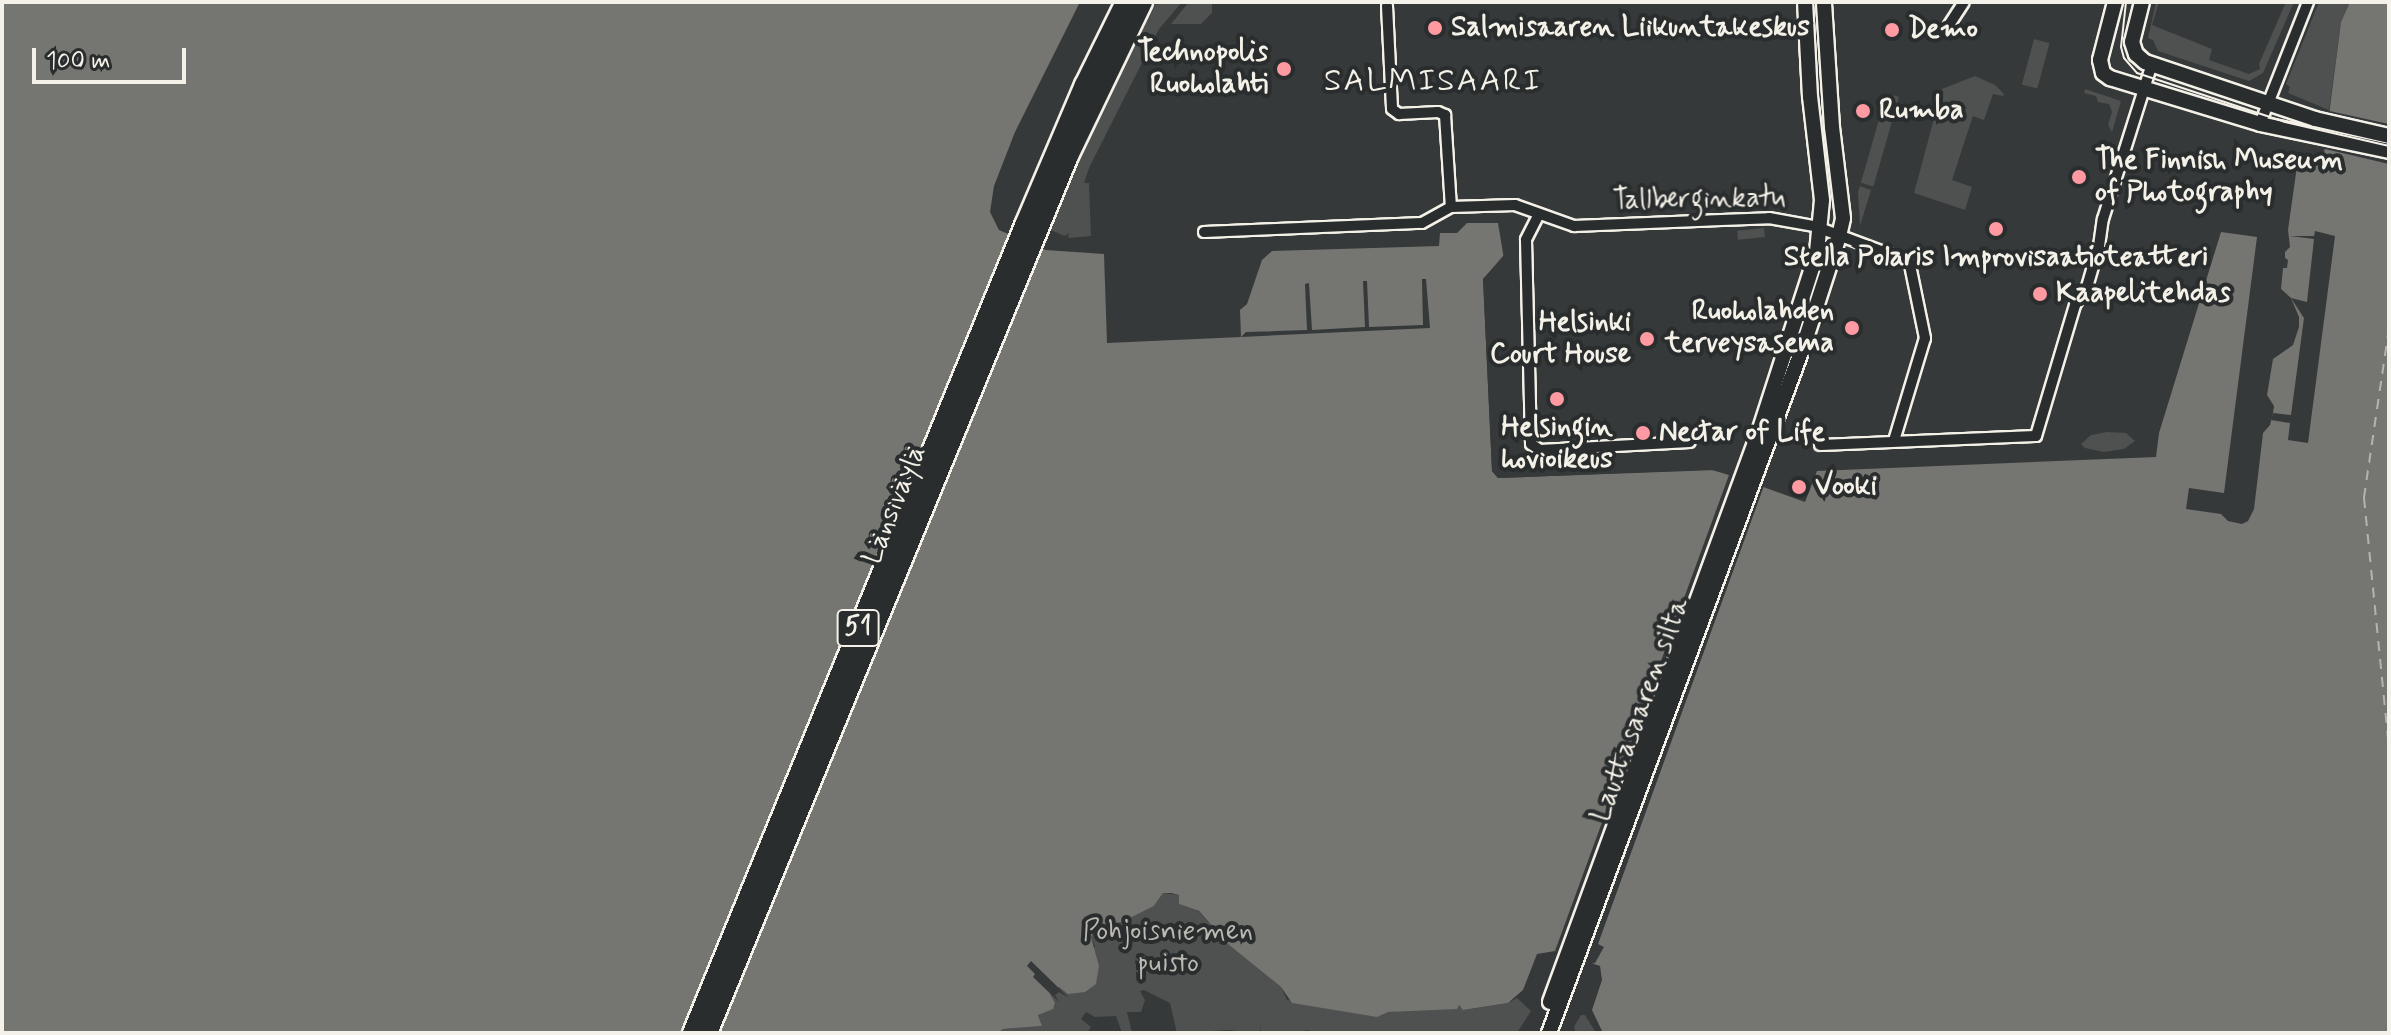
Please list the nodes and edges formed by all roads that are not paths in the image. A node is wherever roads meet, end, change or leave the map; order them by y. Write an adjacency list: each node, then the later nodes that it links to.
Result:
1 (1125, 2): 20 (highway, Länsiväylä / 51)
2 (1143, 2): 20 (highway, Länsiväylä / 51)
3 (1805, 2): 21 (main road)
4 (1824, 2): 23 (main road)
5 (1964, 2): 10 (street)
6 (2115, 2): 12 (main road)
7 (2142, 2): 11 (main road)
8 (2308, 2): 13 (street)
9 (1387, 6): 18 (street)
10 (1949, 25)
11 (2152, 64): 12 (street); 13 (main road)
12 (2145, 88): 14 (main road); 24 (street)
13 (2266, 102): 14 (street); 15 (main road)
14 (2260, 124): 15 (main road)
15 (2313, 126): 16 (main road); 17 (main road)
16 (2389, 136)
17 (2389, 151)
18 (1451, 207): 19 (street, Tallberginkatu); 22 (street)
19 (1539, 214): 21 (street, Tallberginkatu); 25 (street)
20 (1032, 226): 29 (highway, Länsiväylä / 51); 30 (highway, Länsiväylä / 51)
21 (1822, 229): 23 (street, Tallberginkatu); 27 (main road)
22 (1204, 232)
23 (1839, 236): 24 (street, Tallberginkatu); 27 (main road)
24 (1894, 441): 26 (street)
25 (1690, 442)
26 (1820, 445)
27 (1748, 477): 28 (main road, Lauttasaaren silta)
28 (1572, 957): 31 (main road); 32 (main road)
29 (692, 1033)
30 (708, 1033)
31 (1540, 1033)
32 (1549, 1033)

